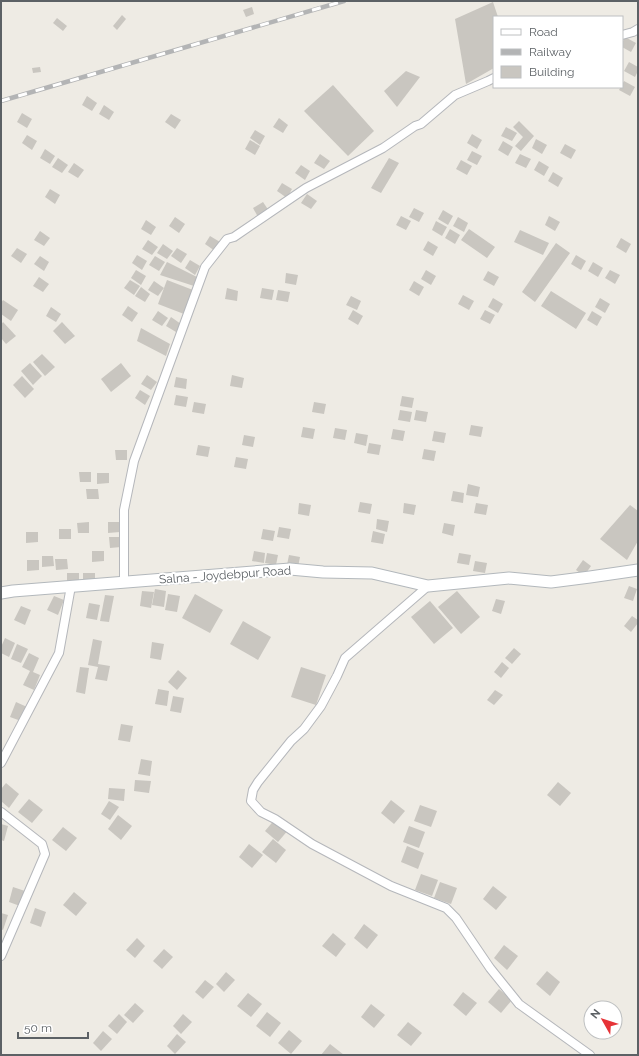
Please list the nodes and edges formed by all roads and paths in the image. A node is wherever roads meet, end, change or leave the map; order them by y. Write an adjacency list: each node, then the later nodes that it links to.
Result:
1 (638, 29): 2 (street)
2 (623, 34)
3 (493, 78): 5 (street)
4 (638, 570): 7 (main road, Salna - Joydebpur Road)
5 (124, 582): 6 (main road, Salna - Joydebpur Road); 7 (main road, Salna - Joydebpur Road)
6 (70, 586): 8 (main road, Salna - Joydebpur Road); 9 (street)
7 (428, 586): 12 (street)
8 (1, 593)
9 (1, 763)
10 (1, 812): 11 (street)
11 (1, 956)
12 (590, 1055)

